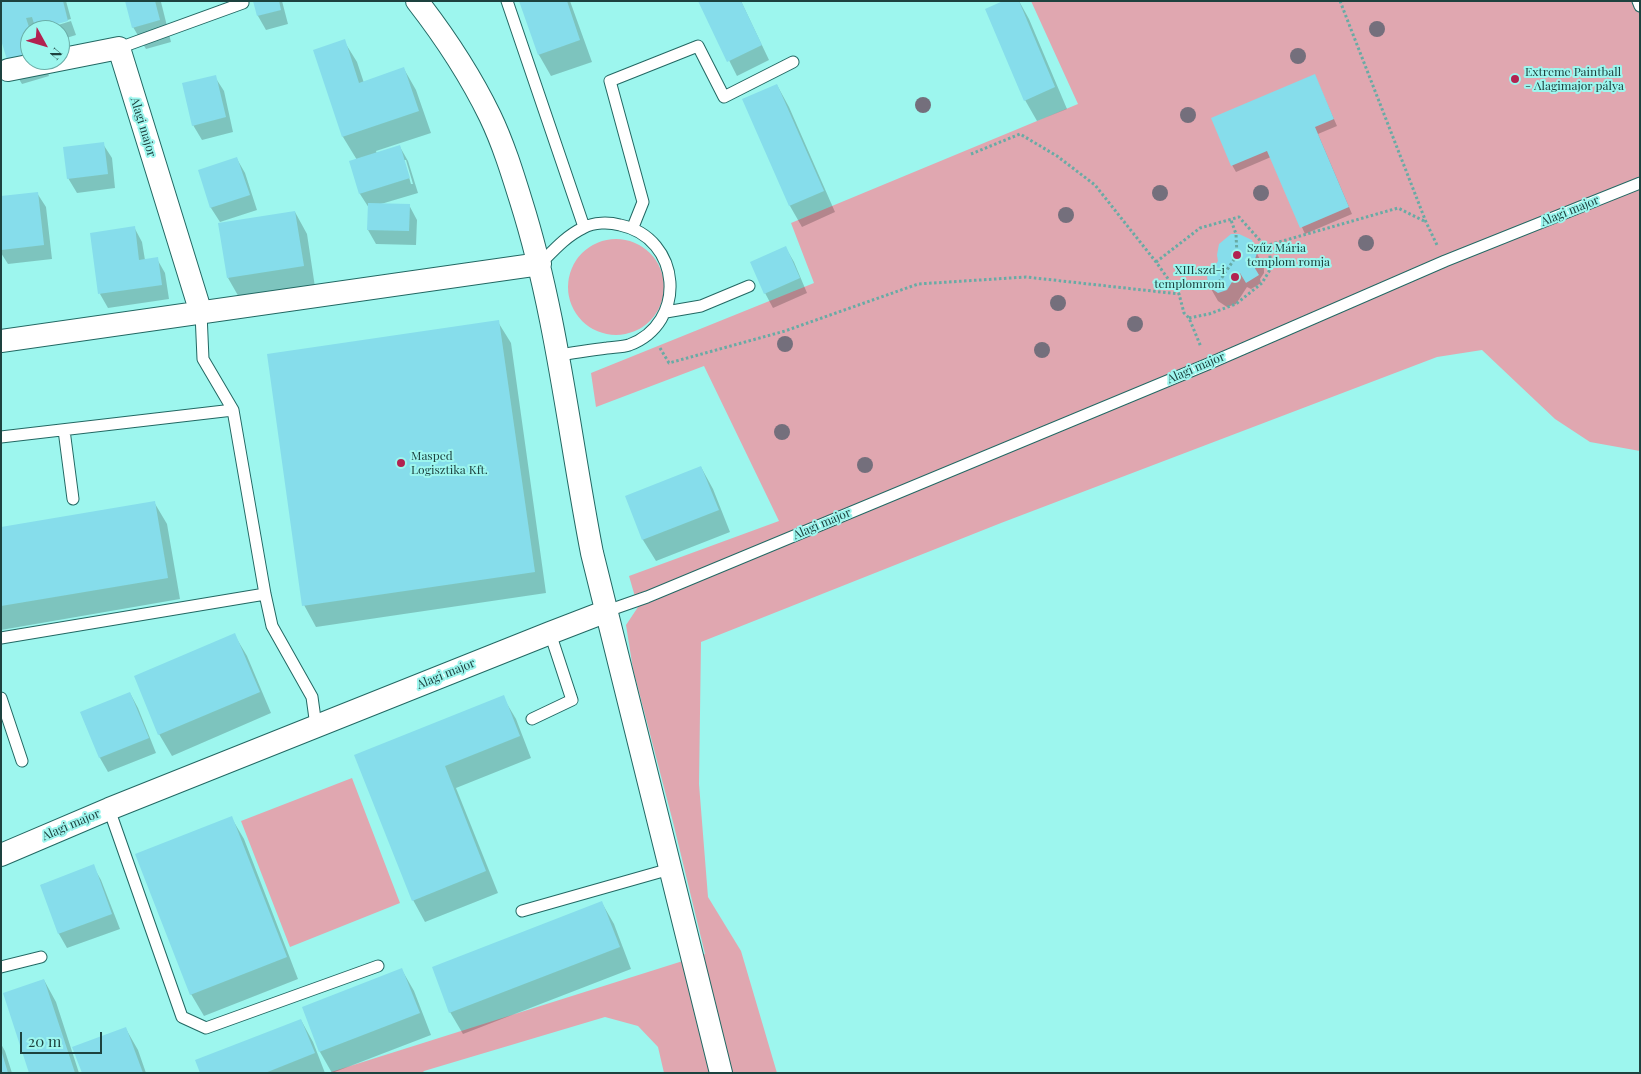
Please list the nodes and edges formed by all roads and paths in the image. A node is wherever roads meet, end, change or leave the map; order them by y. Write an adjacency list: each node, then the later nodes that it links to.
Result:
1 (417, 1): 19 (street)
2 (507, 1): 14 (lane)
3 (1340, 1): 13 (path)
4 (1638, 1): 6 (lane)
5 (243, 3): 7 (lane)
6 (1640, 6)
7 (119, 48): 9 (street); 24 (street, Alagi major)
8 (793, 62): 15 (lane)
9 (8, 70)
10 (970, 154): 17 (path)
11 (1640, 182): 18 (lane, Alagi major)
12 (1231, 220): 16 (path); 17 (path); 20 (path)
13 (1426, 222): 16 (path); 18 (path)
14 (584, 227): 15 (lane); 19 (lane)
15 (633, 227): 23 (lane)
16 (1269, 246): 25 (path)
17 (1156, 262): 22 (path)
18 (1445, 262): 29 (lane, Alagi major)
19 (540, 264): 24 (street); 28 (street)
20 (1219, 282)
21 (749, 286): 23 (lane)
22 (1178, 294): 25 (path); 26 (path)
23 (666, 312): 26 (lane)
24 (201, 313): 27 (street); 30 (lane)
25 (1189, 318): 29 (path)
26 (650, 332): 28 (lane)
27 (1, 341)
28 (558, 355): 35 (street)
29 (1208, 364): 35 (lane, Alagi major)
30 (233, 410): 31 (lane); 34 (lane)
31 (64, 430): 32 (lane); 33 (lane)
32 (1, 436)
33 (73, 499)
34 (265, 594): 37 (lane); 40 (lane)
35 (607, 611): 36 (street, Alagi major); 44 (street)
36 (550, 633): 39 (lane); 40 (street, Alagi major)
37 (1, 638)
38 (1, 698): 41 (lane)
39 (532, 719)
40 (316, 726): 42 (street, Alagi major)
41 (22, 762)
42 (109, 809): 43 (street, Alagi major); 47 (lane)
43 (1, 855)
44 (670, 869): 45 (lane); 49 (street)
45 (522, 911)
46 (41, 957): 48 (lane)
47 (378, 966)
48 (1, 967)
49 (721, 1073)

